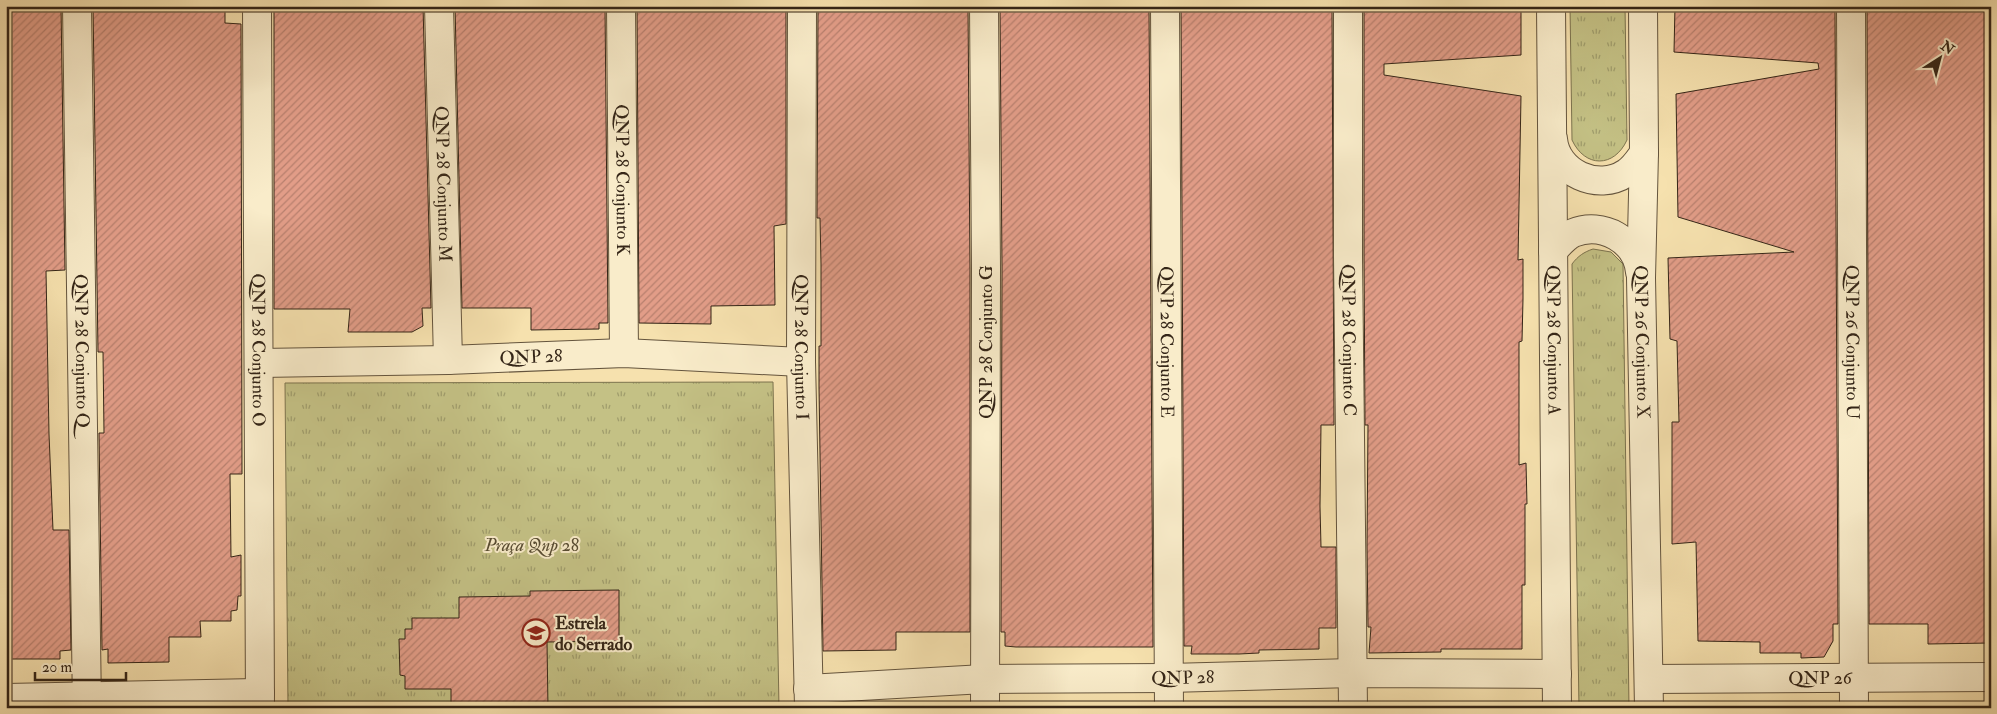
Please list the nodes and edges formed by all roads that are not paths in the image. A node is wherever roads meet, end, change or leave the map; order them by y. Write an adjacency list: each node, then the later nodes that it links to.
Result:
1 (77, 6): 30 (street, QNP 28 Conjunto Q)
2 (257, 6): 18 (street, QNP 28 Conjunto O)
3 (439, 6): 17 (street, QNP 28 Conjunto M)
4 (621, 6): 16 (street, QNP 28 Conjunto K)
5 (802, 6): 19 (street, QNP 28 Conjunto I)
6 (984, 6): 25 (street, QNP 28 Conjunto G)
7 (1165, 6): 23 (street, QNP 28 Conjunto E)
8 (1348, 6): 20 (street, QNP 28 Conjunto C)
9 (1551, 6): 12 (street, QNP 28 Conjunto A)
10 (1642, 6): 13 (street, QNP 26 Conjunto X)
11 (1851, 6): 24 (street, QNP 26 Conjunto U)
12 (1553, 130): 13 (street); 14 (street, QNP 28 Conjunto A)
13 (1644, 153): 15 (street, QNP 26 Conjunto X)
14 (1552, 250): 15 (street); 21 (street, QNP 28 Conjunto A)
15 (1641, 278): 26 (street, QNP 26 Conjunto X)
16 (624, 353): 17 (street, QNP 28); 19 (street, QNP 28)
17 (448, 360): 18 (street, QNP 28)
18 (260, 362): 29 (street, QNP 28 Conjunto O)
19 (801, 362): 28 (street, QNP 28 Conjunto I)
20 (1352, 673): 21 (street, QNP 28); 23 (street, QNP 28); 33 (street, QNP 28 Conjunto C)
21 (1557, 674): 34 (street, QNP 28 Conjunto A)
22 (1991, 677): 24 (street, QNP 26)
23 (1169, 678): 25 (street, QNP 28); 32 (street, QNP 28 Conjunto E)
24 (1854, 678): 26 (street, QNP 26); 36 (street, QNP 26 Conjunto U)
25 (984, 679): 28 (street, QNP 28); 31 (street, QNP 28 Conjunto G)
26 (1649, 679): 35 (street, QNP 26 Conjunto X)
27 (6, 698): 30 (street)
28 (809, 698)
29 (260, 700): 30 (street)
30 (87, 702)
31 (985, 708)
32 (1169, 708)
33 (1353, 708)
34 (1557, 708)
35 (1649, 708)
36 (1854, 708)

